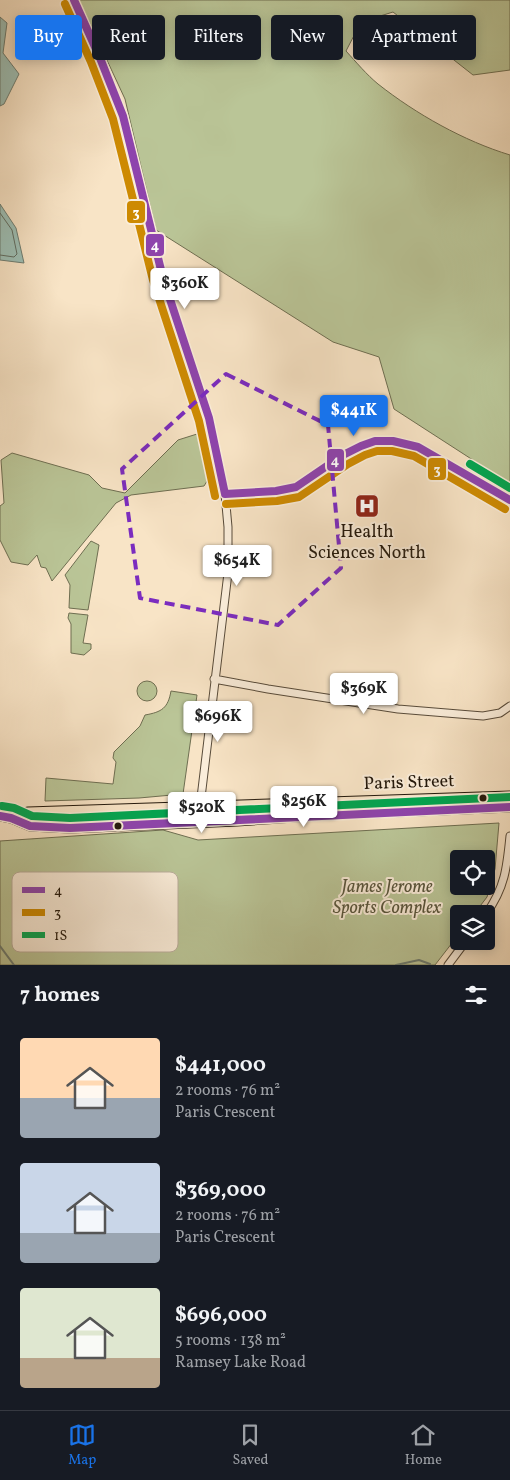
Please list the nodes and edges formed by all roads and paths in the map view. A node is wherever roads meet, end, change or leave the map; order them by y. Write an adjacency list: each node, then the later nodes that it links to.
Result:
1 (74, 0): 2 (street)
2 (225, 494): 3 (street); 4 (street)
3 (510, 500)
4 (214, 679): 5 (street); 7 (street)
5 (510, 706)
6 (510, 796): 7 (main road, Paris Street)
7 (200, 806): 10 (main road, Paris Street); 11 (main road); 12 (main road)
8 (510, 807): 11 (main road, Paris Street)
9 (0, 816): 10 (main road, Paris Street)
10 (11, 818): 12 (main road, Paris Street)
11 (217, 822): 12 (main road, Paris Street)
12 (30, 826)
13 (510, 836): 14 (street)
14 (493, 905)
15 (459, 950): 16 (street)
16 (448, 965)

